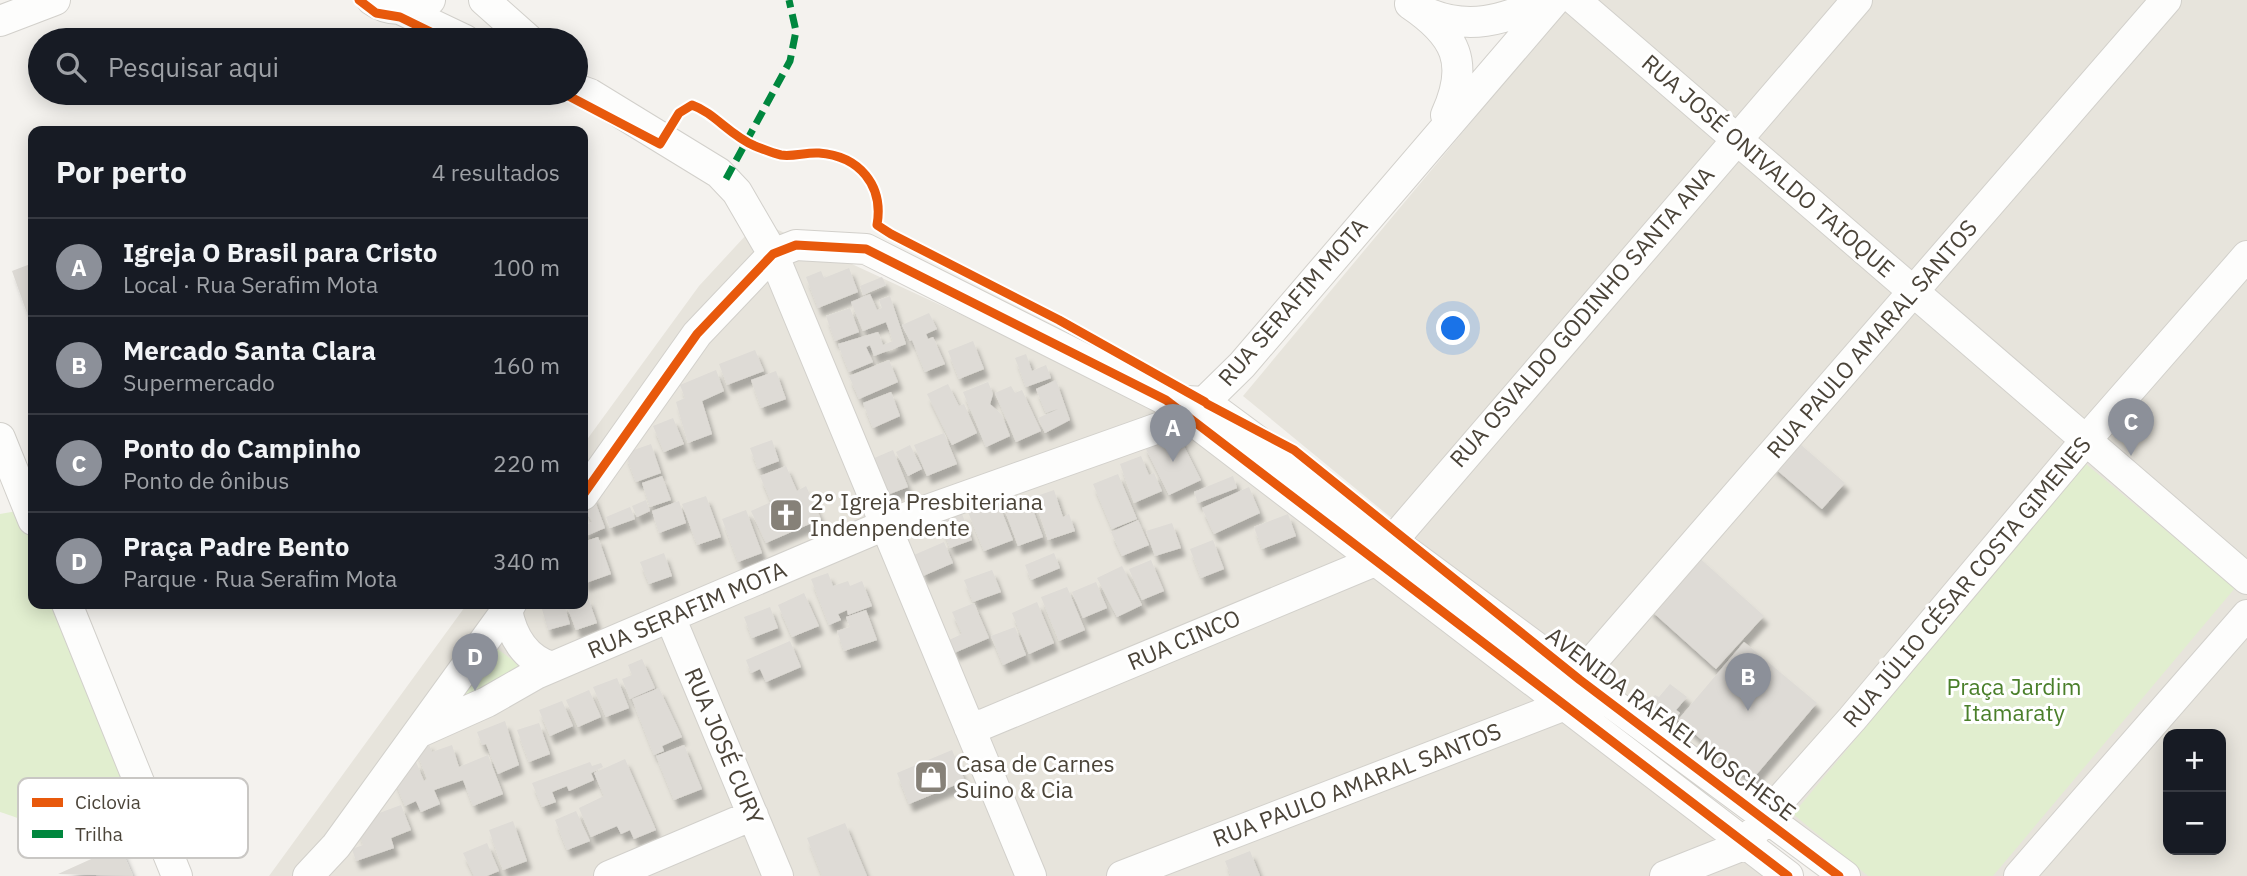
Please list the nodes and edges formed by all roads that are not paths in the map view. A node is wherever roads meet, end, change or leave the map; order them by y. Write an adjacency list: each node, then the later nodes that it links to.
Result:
1 (55, 0): 12 (street)
2 (372, 0): 11 (street)
3 (430, 0): 11 (street)
4 (484, 0): 14 (street)
5 (1546, 0): 10 (street)
6 (1555, 0): 16 (street, RUA SERAFIM MOTA)
7 (1575, 0): 17 (street, RUA JOSÉ ONIVALDO TAIOQUE)
8 (1857, 0): 17 (street, RUA OSVALDO GODINHO SANTA ANA)
9 (2166, 0): 20 (street, RUA PAULO AMARAL SANTOS)
10 (1408, 2): 16 (street)
11 (402, 10): 13 (street)
12 (0, 21)
13 (440, 28)
14 (516, 28)
15 (588, 90): 18 (street)
16 (1435, 137): 21 (street, RUA SERAFIM MOTA)
17 (1736, 138): 20 (street, RUA JOSÉ ONIVALDO TAIOQUE); 27 (street, RUA OSVALDO GODINHO SANTA ANA)
18 (772, 254): 21 (street, AVENIDA RAFAEL NOSCHESE); 24 (street); 26 (street)
19 (2247, 256): 23 (street, RUA JÚLIO CÉSAR COSTA GIMENES)
20 (1913, 291): 23 (street, RUA JOSÉ ONIVALDO TAIOQUE); 35 (street, RUA PAULO AMARAL SANTOS)
21 (1187, 406): 26 (street, RUA SERAFIM MOTA); 27 (street, AVENIDA RAFAEL NOSCHESE)
22 (0, 438): 25 (street)
23 (2086, 440): 28 (street, RUA JOSÉ ONIVALDO TAIOQUE); 40 (street, RUA JÚLIO CÉSAR COSTA GIMENES)
24 (588, 488)
25 (28, 508)
26 (885, 525): 33 (street, RUA SERAFIM MOTA); 36 (street)
27 (1383, 550): 35 (street, AVENIDA RAFAEL NOSCHESE); 36 (street, RUA CINCO)
28 (2247, 579)
29 (69, 609): 38 (street)
30 (508, 609): 37 (street)
31 (509, 609): 34 (street)
32 (2247, 615): 52 (street)
33 (670, 617): 34 (street, RUA SERAFIM MOTA); 39 (street, RUA JOSÉ CURY)
34 (552, 667): 37 (street, RUA SERAFIM MOTA)
35 (1574, 688): 40 (street, AVENIDA RAFAEL NOSCHESE); 41 (street, AVENIDA RAFAEL NOSCHESE); 48 (street, RUA PAULO AMARAL SANTOS)
36 (969, 727): 47 (street)
37 (420, 732): 44 (street)
38 (137, 778)
39 (753, 815): 45 (street); 46 (street, RUA JOSÉ CURY)
40 (1765, 817): 41 (street, RUA JÚLIO CÉSAR COSTA GIMENES); 51 (street, AVENIDA RAFAEL NOSCHESE)
41 (1746, 844): 49 (street); 50 (street, AVENIDA RAFAEL NOSCHESE)
42 (170, 858): 43 (street)
43 (177, 876)
44 (308, 876)
45 (609, 876)
46 (778, 876)
47 (1031, 876)
48 (1122, 876)
49 (1665, 876)
50 (1788, 876)
51 (1845, 876)
52 (2020, 876)

